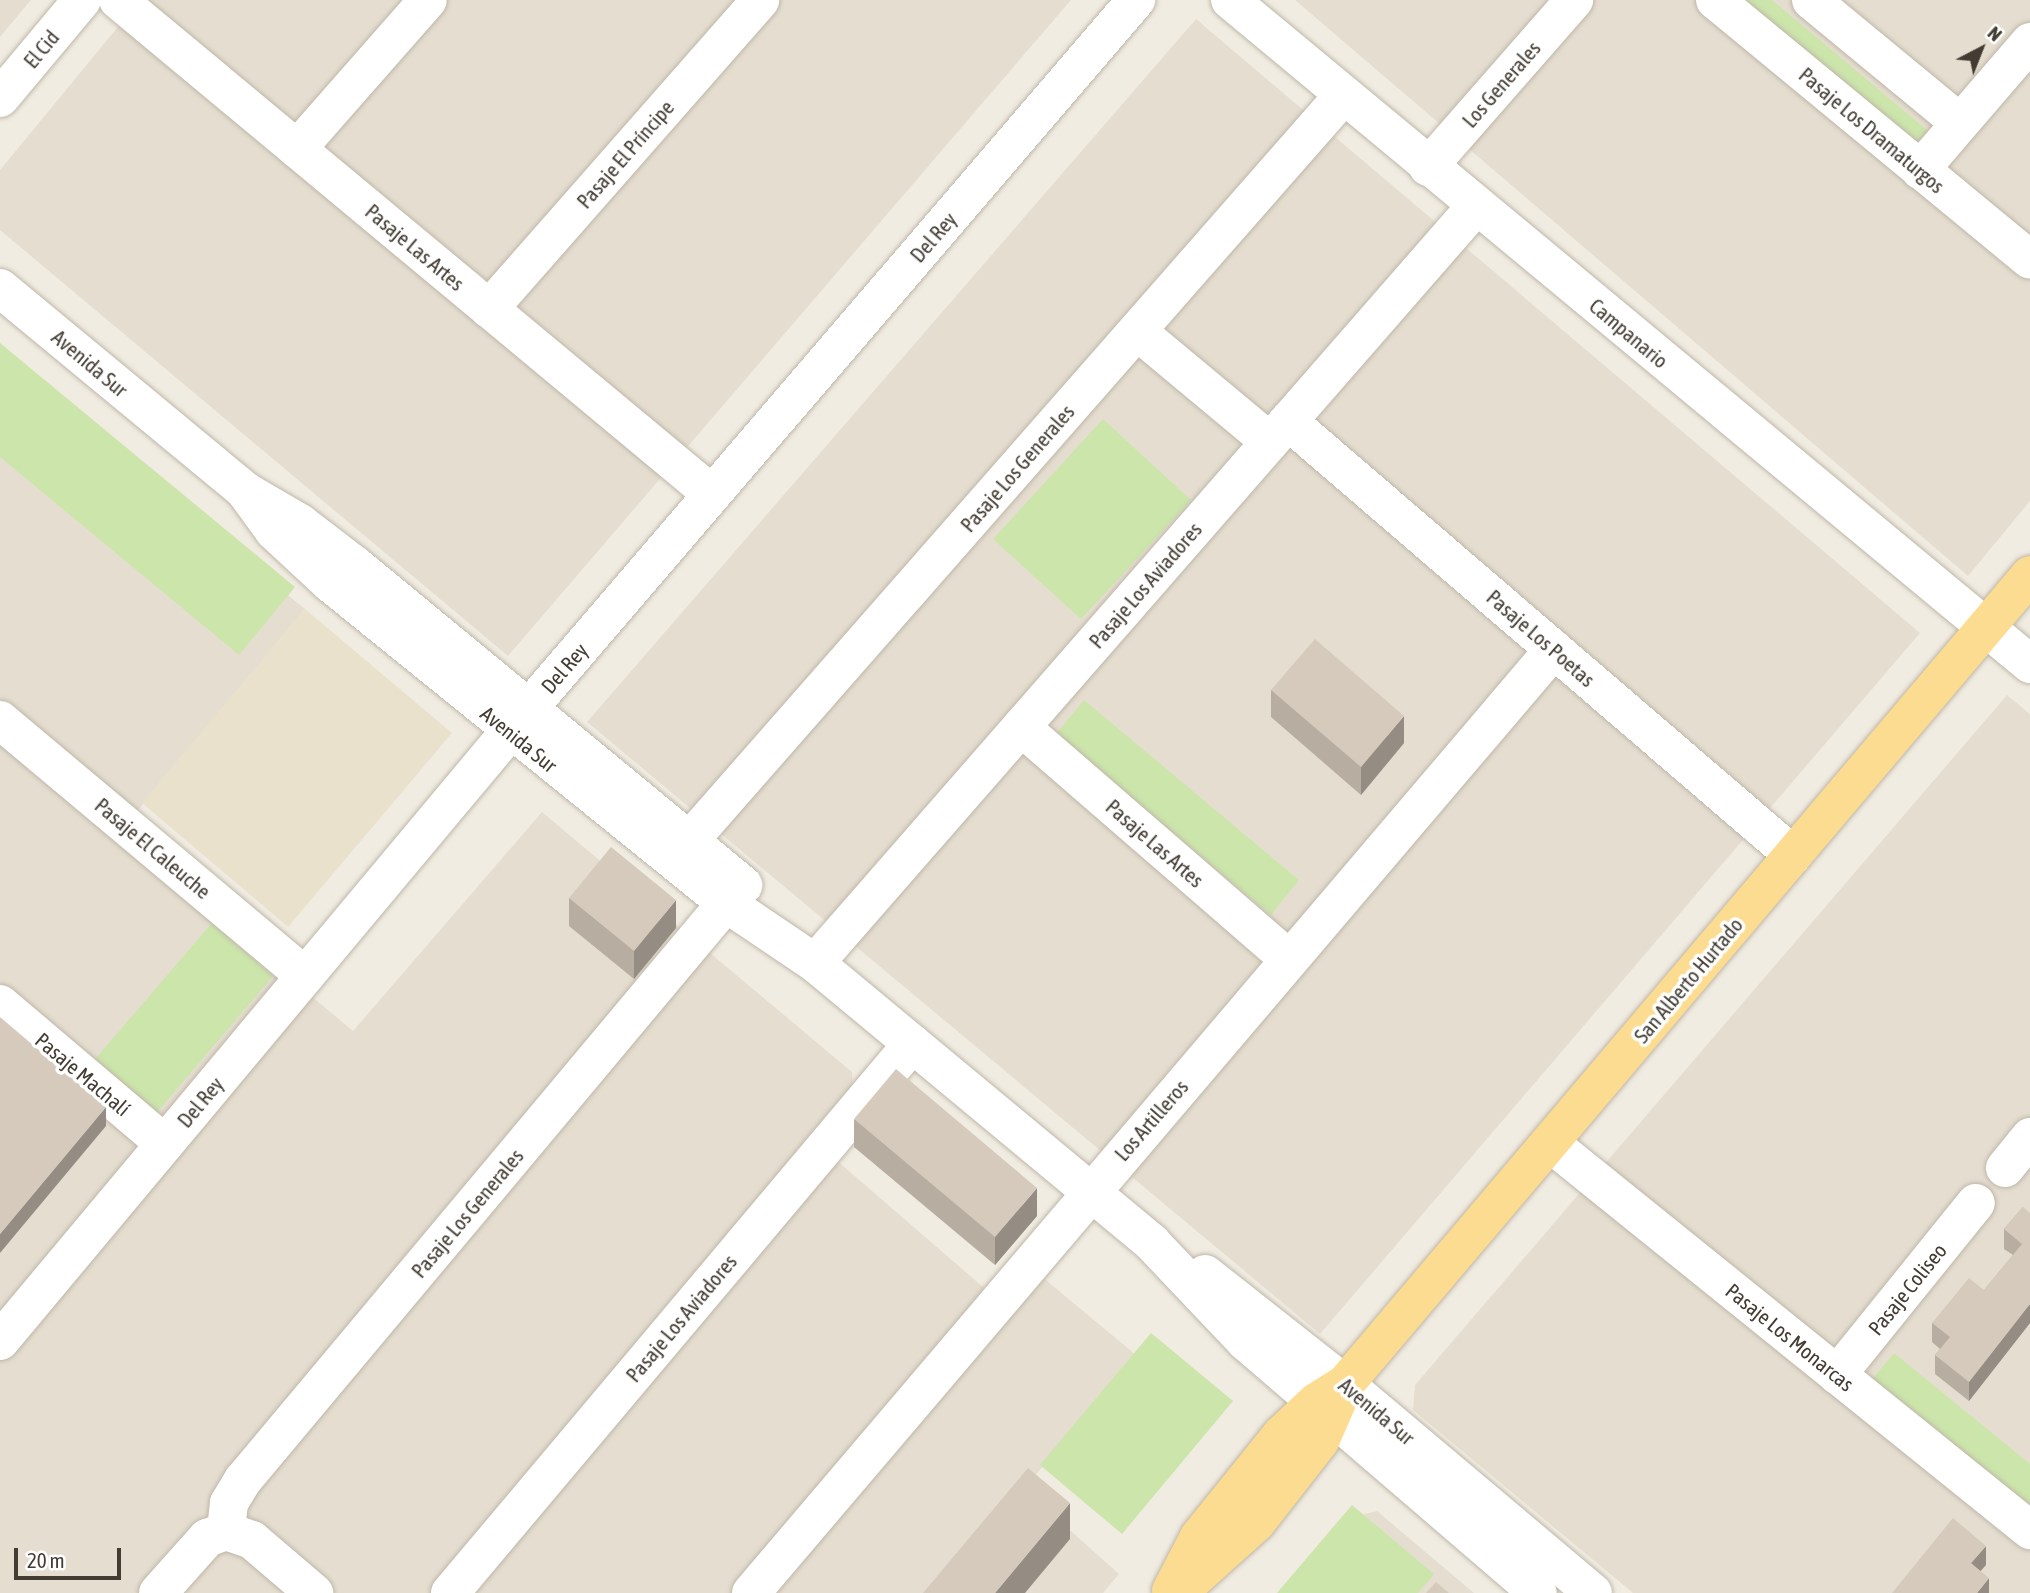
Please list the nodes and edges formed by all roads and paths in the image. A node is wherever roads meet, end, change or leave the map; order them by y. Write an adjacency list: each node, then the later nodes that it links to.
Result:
1 (82, 0): 12 (street, El Cid)
2 (118, 0): 14 (street, Pasaje Las Artes)
3 (428, 0): 14 (street)
4 (760, 0): 20 (street, Pasaje El Príncipe)
5 (1136, 0): 23 (street, Del Rey)
6 (1230, 0): 11 (street, Campanario)
7 (1574, 0): 15 (street, Los Generales)
8 (1715, 0): 16 (street, Pasaje Los Dramaturgos)
9 (1811, 0): 13 (street)
10 (2030, 42): 13 (street)
11 (1343, 96): 15 (street, Campanario); 21 (street, Pasaje Los Generales)
12 (0, 98)
13 (1960, 123): 16 (street)
14 (297, 149): 20 (street, Pasaje Las Artes)
15 (1428, 167): 17 (street, Campanario)
16 (1920, 170): 18 (street, Pasaje Los Dramaturgos)
17 (1476, 206): 22 (street, Pasaje Los Aviadores); 25 (street, Campanario)
18 (2030, 260)
19 (0, 288): 29 (street, Avenida Sur)
20 (489, 309): 23 (street, Pasaje Las Artes)
21 (1137, 331): 22 (street, Pasaje Los Poetas); 31 (street, Pasaje Los Generales)
22 (1279, 431): 26 (street, Pasaje Los Poetas); 30 (street, Pasaje Los Aviadores)
23 (712, 494): 29 (street, Del Rey)
24 (2030, 575): 25 (main road, San Alberto Hurtado)
25 (1985, 627): 27 (street, Campanario); 32 (main road, San Alberto Hurtado)
26 (1554, 649): 32 (street, Pasaje Los Poetas); 34 (street, Los Artilleros)
27 (2030, 664)
28 (0, 719): 36 (street, Pasaje El Caleuche)
29 (520, 720): 31 (street, Avenida Sur); 33 (street, Avenida Sur); 36 (street, Del Rey)
30 (1021, 727): 34 (street, Pasaje Las Artes); 35 (street, Pasaje Los Aviadores)
31 (690, 840): 35 (street, Avenida Sur)
32 (1793, 855): 40 (main road, San Alberto Hurtado)
33 (726, 903): 35 (street, Avenida Sur); 49 (street, Pasaje Los Generales)
34 (1289, 959): 43 (street, Los Artilleros)
35 (815, 963): 38 (street, Avenida Sur)
36 (305, 976): 41 (street, Del Rey)
37 (0, 1004): 41 (street, Pasaje Machalí)
38 (912, 1044): 43 (street, Avenida Sur); 52 (street, Pasaje Los Aviadores)
39 (2030, 1137): 42 (street)
40 (1550, 1143): 46 (street, Pasaje Los Monarcas); 47 (main road, San Alberto Hurtado)
41 (165, 1144): 45 (street, Del Rey)
42 (2005, 1168)
43 (1090, 1192): 47 (street, Avenida Sur); 53 (street, Los Artilleros)
44 (1976, 1203): 46 (street, Pasaje Coliseo)
45 (0, 1341)
46 (1838, 1375): 48 (street, Pasaje Los Monarcas)
47 (1331, 1400): 54 (main road); 55 (main road); 56 (street, Avenida Sur); 57 (street, Avenida Sur)
48 (2030, 1530)
49 (226, 1531): 50 (street); 51 (street)
50 (158, 1593)
51 (313, 1593)
52 (450, 1593)
53 (751, 1593)
54 (1170, 1593)
55 (1178, 1593)
56 (1538, 1593)
57 (1593, 1593)

